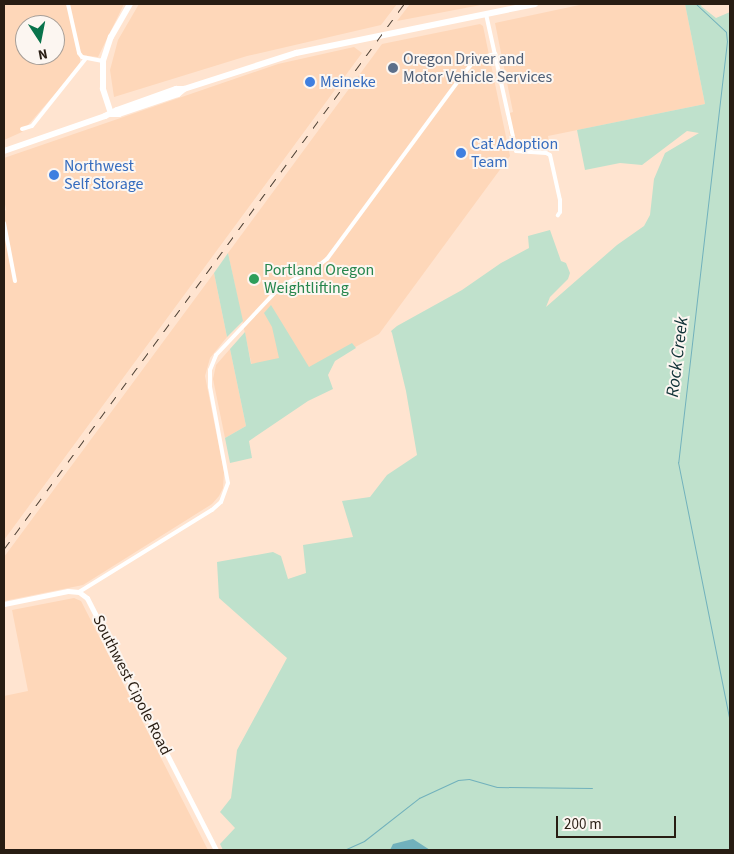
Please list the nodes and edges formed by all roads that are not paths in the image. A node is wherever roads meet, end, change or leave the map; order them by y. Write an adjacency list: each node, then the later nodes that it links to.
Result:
1 (68, 4): 6 (street)
2 (130, 4): 7 (main road)
3 (535, 4): 4 (highway)
4 (486, 14): 5 (street); 8 (highway)
5 (495, 54): 11 (street); 14 (street)
6 (86, 58): 7 (street); 9 (street)
7 (103, 61): 8 (main road)
8 (111, 114): 10 (highway)
9 (22, 129)
10 (4, 151)
11 (558, 215)
12 (4, 223): 13 (street)
13 (15, 281)
14 (79, 592): 15 (street); 16 (street, Southwest Cipole Road)
15 (4, 604)
16 (216, 850)

